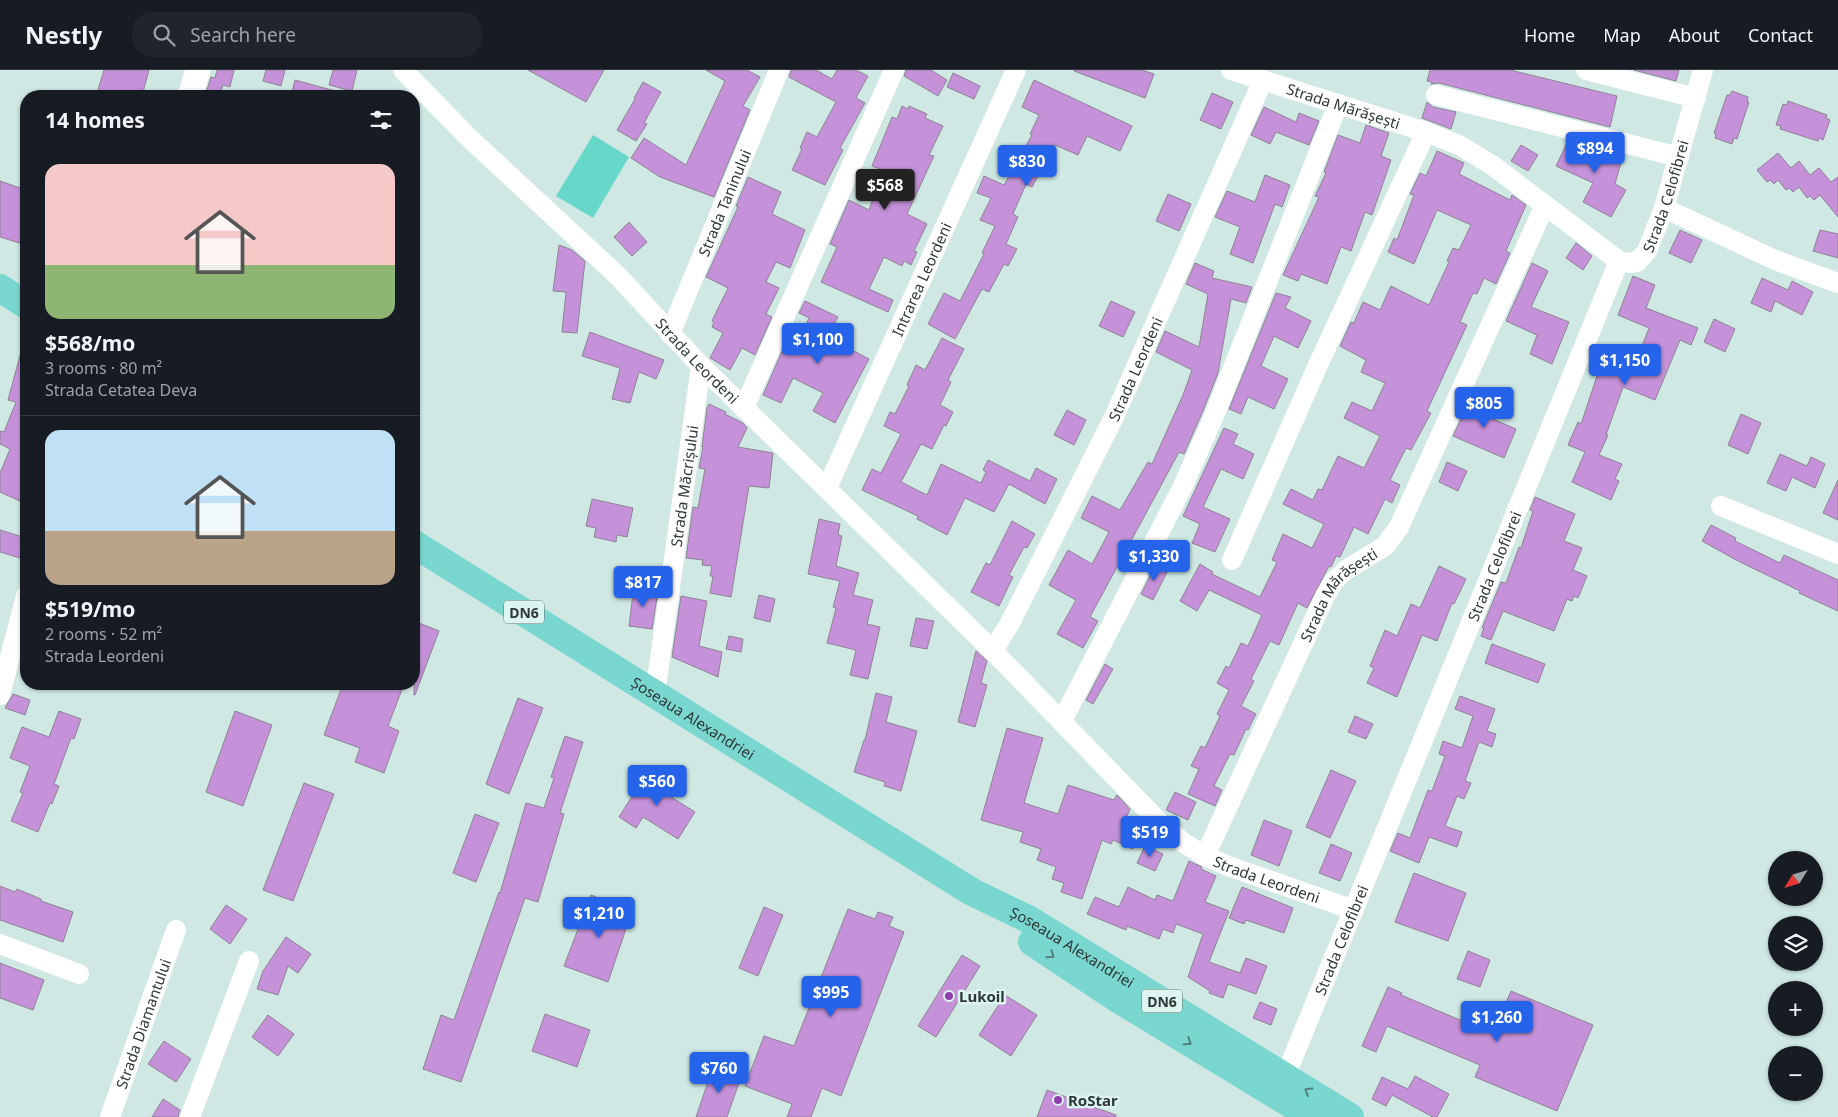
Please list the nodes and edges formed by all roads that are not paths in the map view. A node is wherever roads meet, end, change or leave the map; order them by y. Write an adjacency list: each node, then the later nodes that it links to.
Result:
1 (198, 70): 10 (street)
2 (404, 70): 22 (street, Strada Leordeni)
3 (779, 70): 22 (street, Strada Taninului)
4 (894, 70): 24 (street)
5 (1016, 70): 25 (street, Intrarea Leordeni)
6 (1231, 70): 9 (street, Strada Mărășești)
7 (1586, 70): 12 (street)
8 (1703, 70): 12 (street, Strada Celofibrei)
9 (1262, 80): 13 (street, Strada Mărășești); 31 (street, Strada Leordeni)
10 (192, 90)
11 (1436, 95): 15 (street)
12 (1696, 98): 15 (street, Strada Celofibrei)
13 (1338, 104): 14 (street, Strada Mărășești); 34 (street)
14 (1426, 132): 16 (street, Strada Mărășești); 29 (street)
15 (1679, 157): 17 (street, Strada Celofibrei)
16 (1545, 205): 18 (street, Strada Mărășești); 35 (street, Strada Mărășești)
17 (1664, 208): 18 (street, Strada Celofibrei); 19 (street)
18 (1619, 261): 37 (street, Strada Celofibrei)
19 (1838, 283)
20 (0, 288): 21 (main road)
21 (20, 301)
22 (670, 334): 23 (street, Strada Leordeni)
23 (701, 366): 24 (street, Strada Leordeni); 32 (street, Strada Măcrișului)
24 (744, 408): 25 (street, Strada Leordeni)
25 (828, 488): 31 (street, Strada Leordeni)
26 (1721, 506): 28 (street)
27 (420, 548): 32 (main road, Șoseaua Alexandriei / DN6)
28 (1838, 554)
29 (1232, 560)
30 (20, 619): 33 (street)
31 (993, 650): 34 (street, Strada Leordeni)
32 (655, 694): 36 (main road, Șoseaua Alexandriei / DN6)
33 (0, 696)
34 (1062, 721): 35 (street, Strada Leordeni)
35 (1205, 856): 37 (street, Strada Leordeni)
36 (972, 892): 42 (main road, Șoseaua Alexandriei / DN6); 45 (main road, Șoseaua Alexandriei / DN6, one-way to 45)
37 (1354, 910): 42 (street, Strada Celofibrei)
38 (176, 930): 43 (street, Strada Diamantului)
39 (0, 944): 41 (street)
40 (249, 961): 44 (street)
41 (79, 974)
42 (1285, 1077): 46 (main road, Șoseaua Alexandriei / DN6, one-way to 42)
43 (110, 1117)
44 (190, 1117)
45 (1312, 1117)
46 (1350, 1117)

